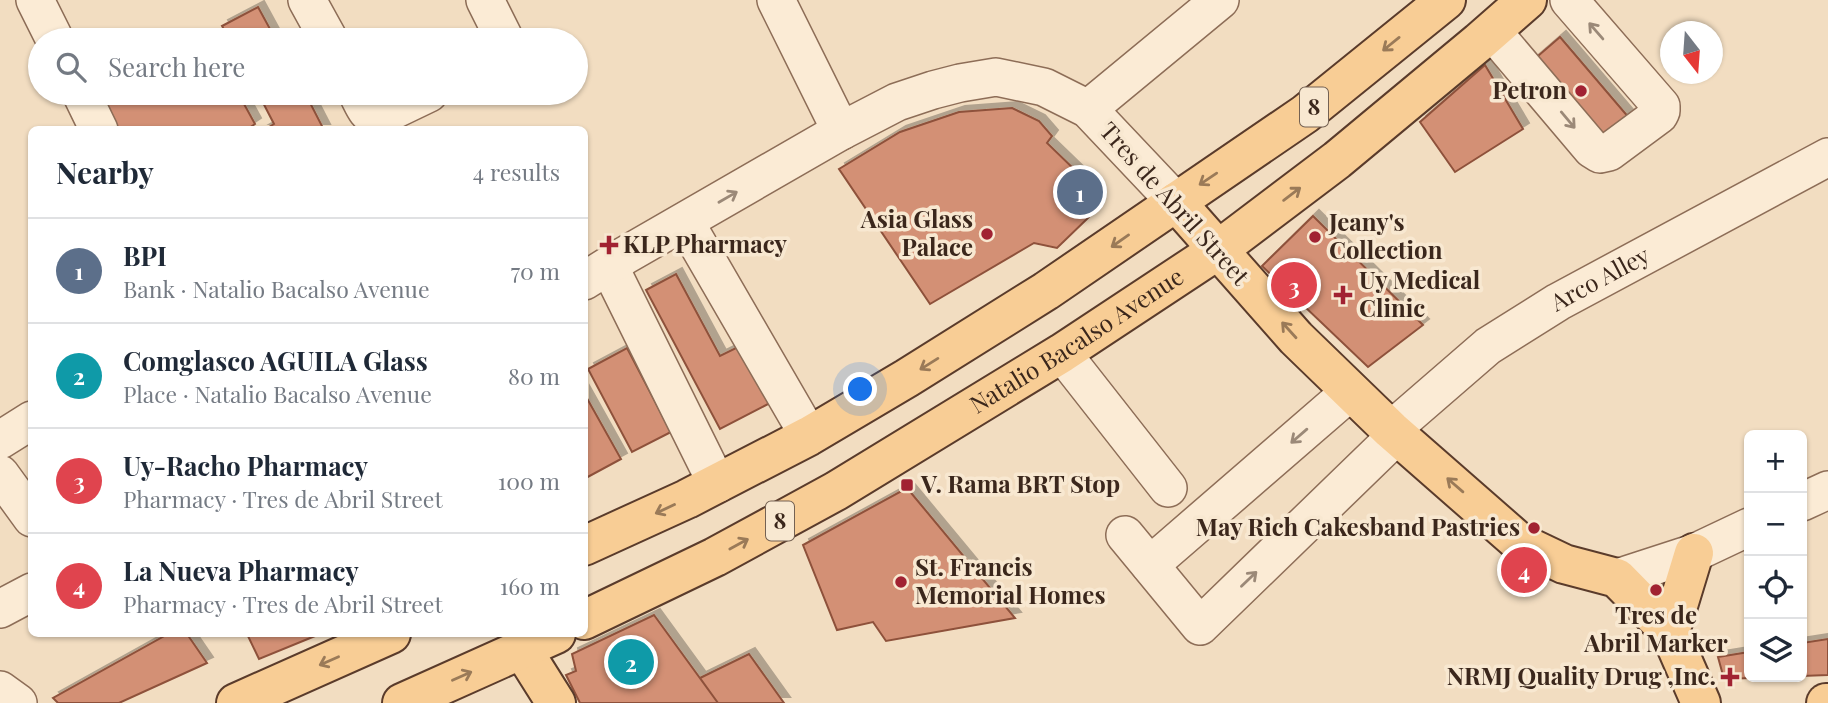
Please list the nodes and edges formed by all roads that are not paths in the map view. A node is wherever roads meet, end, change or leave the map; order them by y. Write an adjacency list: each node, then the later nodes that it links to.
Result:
1 (35, 0): 9 (street)
2 (307, 0): 10 (street)
3 (485, 0): 11 (street)
4 (776, 0): 18 (street)
5 (1220, 0): 16 (street)
6 (1444, 0): 20 (main road, 8, one-way to 20)
7 (1527, 0): 12 (main road, Natalio Bacalso Avenue / 8)
8 (1569, 0): 12 (street, one-way to 8)
9 (49, 28)
10 (322, 28)
11 (499, 28)
12 (1492, 31): 22 (main road, Natalio Bacalso Avenue / 8, one-way to 12)
13 (87, 105): 17 (street)
14 (364, 105): 15 (street)
15 (404, 105)
16 (1088, 109): 18 (street, Tres de Abril Street); 20 (street, Tres de Abril Street)
17 (97, 126)
18 (841, 131): 21 (street, Tres de Abril Street, one-way to 18)
19 (1828, 158): 27 (street, Arco Alley)
20 (1176, 202): 22 (main road, Tres de Abril Street); 28 (main road, 8, one-way to 28)
21 (685, 222): 23 (street, Tres de Abril Street); 28 (street)
22 (1218, 250): 24 (main road, Natalio Bacalso Avenue / 8); 25 (main road, Tres de Abril Street, one-way to 22)
23 (597, 273): 31 (street)
24 (1062, 353): 32 (street); 44 (main road, Natalio Bacalso Avenue / 8, one-way to 24)
25 (1350, 391): 27 (main road, Tres de Abril Street); 40 (street, one-way to 40)
26 (28, 422): 29 (street)
27 (1394, 432): 40 (street, Arco Alley, one-way to 27); 41 (main road, Tres de Abril Street, one-way to 27)
28 (809, 436): 31 (main road, 8)
29 (0, 440)
30 (0, 474): 35 (street)
31 (717, 484): 38 (main road, 8, one-way to 38)
32 (1168, 488)
33 (1828, 490): 34 (street)
34 (1807, 500)
35 (28, 513)
36 (1744, 529): 39 (street)
37 (1125, 536): 40 (street)
38 (588, 544)
39 (1694, 553): 41 (street); 45 (main road)
40 (1150, 565)
41 (1617, 578): 45 (main road)
42 (28, 594): 43 (street)
43 (0, 609)
44 (588, 618)
45 (1670, 632): 53 (main road)
46 (384, 637): 50 (main road, one-way to 50)
47 (539, 641): 51 (main road, one-way to 47); 52 (main road)
48 (0, 690): 49 (street)
49 (18, 703)
50 (236, 703)
51 (402, 703)
52 (556, 703)
53 (1701, 703)

